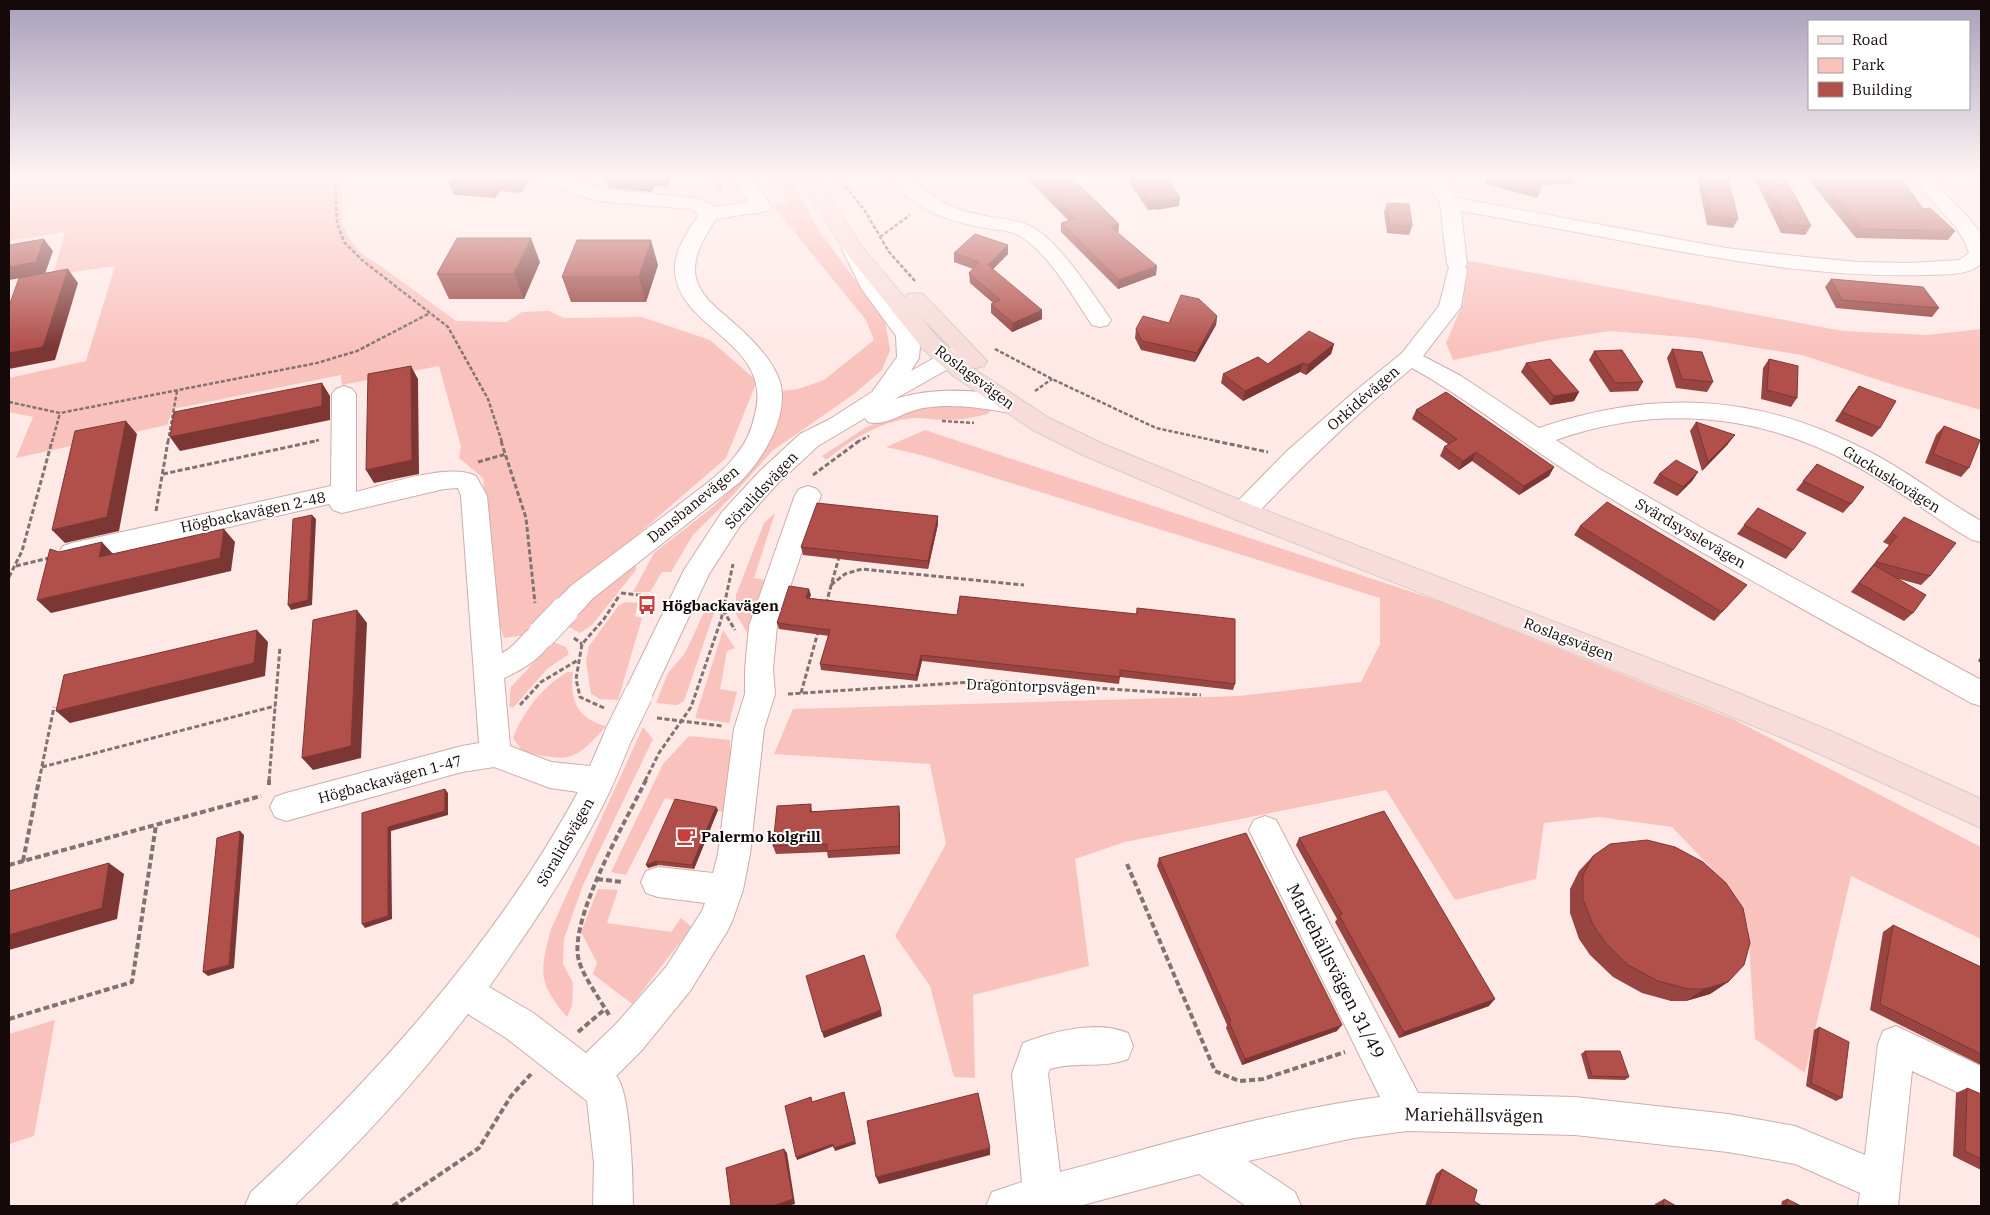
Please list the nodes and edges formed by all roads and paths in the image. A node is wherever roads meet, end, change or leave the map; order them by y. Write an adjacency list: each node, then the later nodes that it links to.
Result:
1 (341, 234): 14 (path)
2 (697, 234): 48 (street, Dansbanevägen)
3 (843, 234): 12 (main road, Roslagsvägen)
4 (861, 234): 16 (main road, Roslagsvägen)
5 (878, 234): 11 (path)
6 (885, 234): 11 (path)
7 (1029, 234): 15 (street)
8 (1453, 234): 17 (street, Orkidévägen)
9 (1614, 234): 10 (street)
10 (1971, 234)
11 (880, 237): 13 (path)
12 (851, 246): 16 (main road, Roslagsvägen); 25 (street)
13 (915, 281)
14 (430, 313): 19 (path); 48 (path)
15 (1100, 320)
16 (967, 358): 18 (path); 23 (main road, Roslagsvägen); 25 (street, Söralidsvägen); 31 (main road, Roslagsvägen)
17 (1410, 358): 29 (street, Svärdsysslevägen); 30 (street, Orkidévägen)
18 (1052, 379): 20 (path); 30 (path)
19 (177, 391): 24 (path); 32 (path)
20 (1035, 391)
21 (344, 394): 28 (street)
22 (9, 402): 24 (path)
23 (1011, 405): 25 (street); 31 (main road, Roslagsvägen)
24 (60, 413): 41 (path)
25 (876, 417): 33 (path); 64 (street, Söralidsvägen, bridge)
26 (939, 421): 27 (path)
27 (980, 422)
28 (342, 435): 32 (path); 34 (street)
29 (1537, 438): 36 (street, Guckuskovägen); 56 (street, Svärdsysslevägen)
30 (1296, 457): 35 (street, Orkidévägen)
31 (1152, 473): 35 (main road, Roslagsvägen)
32 (163, 474): 37 (path)
33 (809, 486): 54 (street)
34 (342, 492): 37 (street, Högbackavägen 2-48); 53 (street, Högbackavägen 2-48)
35 (1243, 512): 66 (main road, Roslagsvägen)
36 (1981, 533)
37 (152, 534): 39 (street, Högbackavägen 2-48)
38 (841, 550): 43 (path)
39 (72, 553): 41 (path)
40 (734, 559): 60 (path)
41 (16, 566): 42 (path)
42 (9, 577)
43 (832, 585): 44 (path); 47 (path)
44 (1024, 585)
45 (621, 593): 46 (path)
46 (656, 597)
47 (824, 612)
48 (553, 621): 50 (path); 53 (street, Dansbanevägen)
49 (819, 630): 55 (path)
50 (582, 644)
51 (280, 647): 58 (path)
52 (578, 659): 62 (path)
53 (489, 672): 62 (street)
54 (760, 682): 55 (path, Dragontorpsvägen); 61 (street)
55 (800, 693): 57 (path, Dragontorpsvägen)
56 (1981, 694)
57 (1201, 695)
58 (275, 706): 63 (path); 67 (path)
59 (54, 707): 63 (path)
60 (682, 722): 61 (path); 72 (path)
61 (749, 729): 75 (street)
62 (494, 745): 64 (street); 65 (street, Högbackavägen 1-47)
63 (42, 767): 69 (path)
64 (599, 781): 76 (street, Söralidsvägen)
65 (286, 807)
66 (1981, 814)
67 (156, 825): 69 (path); 78 (path)
68 (1264, 830): 80 (street, Mariehällsvägen 31/49)
69 (23, 861): 71 (path)
70 (1127, 864): 80 (path)
71 (9, 865)
72 (596, 879): 73 (path); 77 (path)
73 (622, 882)
74 (658, 882): 75 (street)
75 (726, 890): 79 (street)
76 (464, 992): 82 (street); 89 (street, Söralidsvägen)
77 (604, 1010): 79 (path); 82 (path)
78 (9, 1019)
79 (629, 1037): 83 (street)
80 (1372, 1043): 85 (street, Mariehällsvägen 31/49)
81 (1114, 1046): 88 (street)
82 (554, 1052): 83 (street); 90 (path)
83 (588, 1078): 91 (street)
84 (1981, 1085): 87 (street)
85 (1407, 1112): 86 (street, Mariehällsvägen); 87 (street, Mariehällsvägen)
86 (1201, 1153): 88 (street, Mariehällsvägen); 93 (street)
87 (1879, 1195)
88 (1045, 1201): 92 (street, Mariehällsvägen)
89 (265, 1206)
90 (393, 1206)
91 (613, 1206)
92 (1006, 1206)
93 (1281, 1206)

